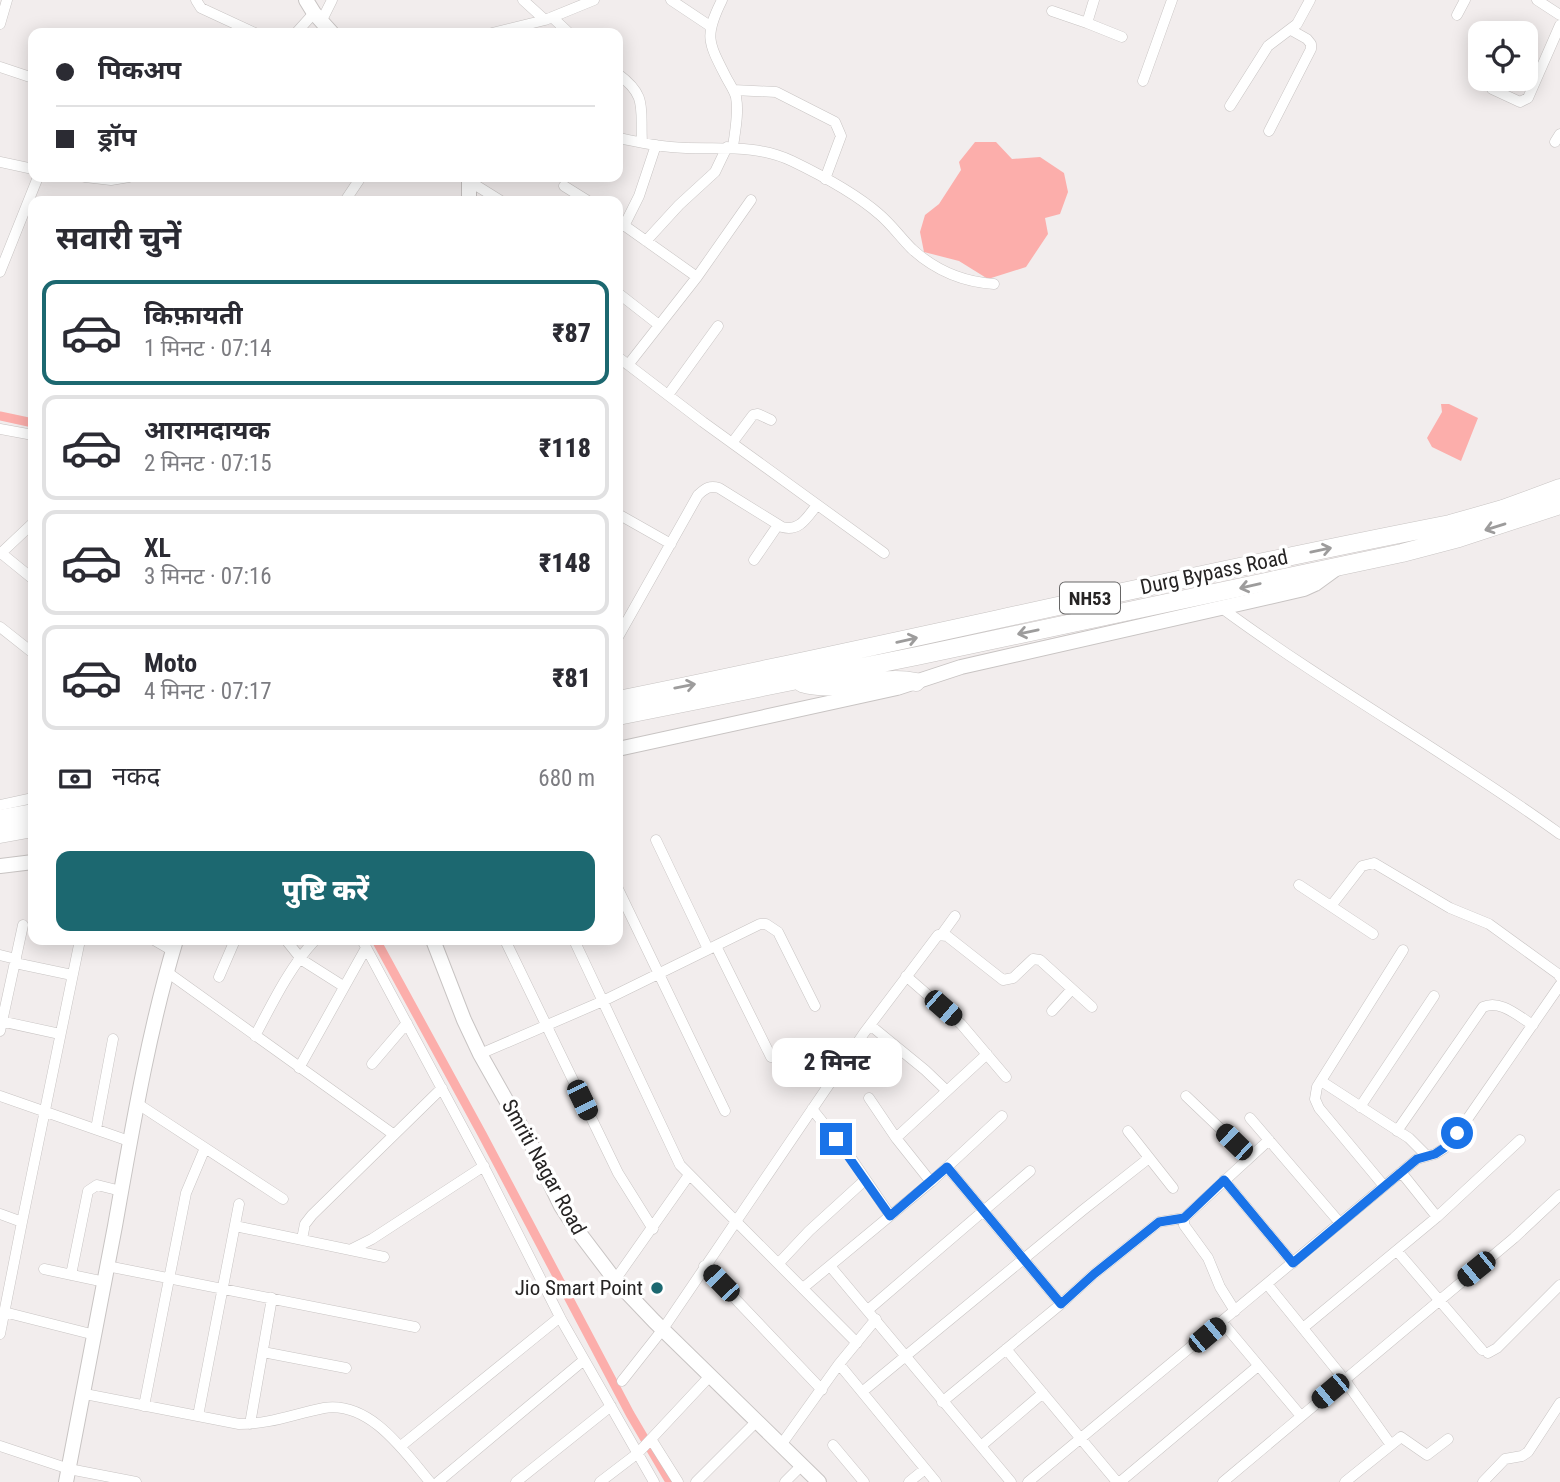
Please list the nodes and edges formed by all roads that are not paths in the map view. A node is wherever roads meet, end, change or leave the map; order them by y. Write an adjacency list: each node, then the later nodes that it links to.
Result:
1 (7, 0): 20 (street)
2 (196, 0): 23 (street)
3 (306, 0): 17 (street)
4 (332, 0): 17 (street)
5 (523, 0): 18 (street)
6 (594, 0): 18 (street)
7 (671, 0): 22 (street)
8 (722, 0): 22 (street)
9 (1094, 0): 19 (street)
10 (1171, 0): 34 (street)
11 (1310, 0): 28 (street)
12 (1465, 0): 15 (street)
13 (1537, 0): 16 (street)
14 (1052, 11): 19 (street)
15 (1457, 15)
16 (1560, 15)
17 (318, 18): 24 (street); 25 (street)
18 (549, 19): 26 (street); 27 (street)
19 (1087, 23): 29 (street)
20 (0, 24)
21 (1560, 25): 32 (street)
22 (710, 26): 35 (street)
23 (244, 28)
24 (303, 28)
25 (327, 28)
26 (512, 28)
27 (562, 28)
28 (1291, 30): 38 (street); 39 (street)
29 (1122, 37)
30 (0, 66): 31 (street)
31 (28, 76)
32 (1538, 76)
33 (623, 77): 41 (street)
34 (1143, 80)
35 (733, 90): 43 (street); 46 (street)
36 (1496, 91): 37 (street)
37 (1531, 91)
38 (1230, 106)
39 (1269, 131)
40 (623, 139): 41 (street)
41 (642, 142): 42 (street)
42 (656, 145): 43 (street); 53 (street)
43 (730, 147): 46 (street); 55 (street)
44 (0, 162): 45 (street)
45 (28, 168)
46 (825, 179): 58 (street)
47 (473, 182): 49 (street)
48 (565, 186): 50 (street)
49 (493, 196)
50 (580, 196)
51 (751, 200): 57 (street)
52 (28, 202): 56 (street)
53 (623, 220)
54 (623, 224): 55 (street)
55 (646, 241): 57 (street)
56 (0, 272)
57 (697, 277): 60 (street)
58 (994, 284)
59 (623, 297): 60 (street)
60 (659, 325): 63 (street)
61 (718, 326): 64 (street)
62 (623, 361): 63 (street)
63 (628, 365): 64 (street)
64 (668, 395): 68 (street)
65 (772, 420): 68 (street)
66 (0, 429): 67 (street)
67 (28, 434)
68 (732, 443): 70 (street)
69 (1560, 488): 89 (highway, Durg Bypass Road / NH53, one-way to 69)
70 (817, 505): 73 (street); 77 (street)
71 (1560, 505): 79 (highway, Durg Bypass Road / NH53, one-way to 79)
72 (623, 517): 75 (street)
73 (778, 525): 75 (street); 78 (street)
74 (28, 528): 76 (street)
75 (671, 544): 83 (street)
76 (1, 553): 80 (street)
77 (884, 553)
78 (754, 561)
79 (1342, 564): 81 (street); 87 (highway, Durg Bypass Road / NH53, one-way to 87)
80 (28, 575)
81 (1223, 609): 88 (street); 98 (street)
82 (623, 614): 83 (street)
83 (628, 617): 85 (street)
84 (0, 626): 86 (street)
85 (623, 627)
86 (28, 649)
87 (794, 681): 88 (highway); 90 (highway, Durg Bypass Road / NH53)
88 (916, 682): 91 (street)
89 (623, 699)
90 (623, 715)
91 (623, 748)
92 (28, 799): 93 (street)
93 (0, 805)
94 (28, 814): 95 (highway)
95 (0, 819)
96 (28, 829): 97 (highway)
97 (0, 834)
98 (1560, 834)
99 (656, 840): 119 (street)
100 (28, 863): 101 (street)
101 (0, 866)
102 (1298, 885): 104 (street)
103 (623, 900): 125 (street)
104 (1331, 906): 108 (street); 129 (street)
105 (955, 916): 107 (street)
106 (23, 925): 123 (street)
107 (942, 934): 127 (street); 132 (street)
108 (1373, 934)
109 (79, 945): 126 (street)
110 (174, 945): 124 (street)
111 (233, 945): 128 (street)
112 (290, 945): 122 (street)
113 (311, 945): 122 (street)
114 (364, 945): 131 (street)
115 (365, 945): 138 (street)
116 (435, 945): 146 (street, Smriti Nagar Road)
117 (507, 945): 141 (street)
118 (576, 945): 134 (street)
119 (712, 948): 125 (street); 135 (street); 148 (street)
120 (1403, 950): 152 (street)
121 (0, 955): 123 (street)
122 (299, 958): 131 (street); 144 (street)
123 (15, 961): 126 (street); 139 (street)
124 (166, 972): 144 (street); 158 (street)
125 (660, 973): 134 (street); 161 (street)
126 (72, 975): 143 (street)
127 (906, 976): 142 (street); 147 (street)
128 (219, 977)
129 (1560, 977)
130 (1560, 985): 140 (street)
131 (343, 986): 150 (street)
132 (1072, 989): 136 (street); 137 (street)
133 (1434, 996): 159 (street)
134 (603, 1001): 141 (street); 181 (street)
135 (815, 1006)
136 (1092, 1007)
137 (1052, 1011)
138 (407, 1023): 149 (street); 153 (street)
139 (1, 1025): 143 (street)
140 (1532, 1025): 167 (street); 174 (street)
141 (547, 1026): 146 (street); 200 (street)
142 (870, 1026): 154 (street); 160 (street)
143 (60, 1034): 162 (street)
144 (255, 1036): 150 (street)
145 (113, 1039): 165 (street)
146 (481, 1054): 214 (street, Smriti Nagar Road)
147 (987, 1054): 151 (street); 154 (street)
148 (771, 1057)
149 (372, 1064)
150 (299, 1068): 168 (street)
151 (1006, 1077)
152 (1321, 1081): 159 (street); 185 (street)
153 (442, 1088): 168 (street); 177 (street)
154 (947, 1091): 169 (street)
155 (0, 1096): 162 (street)
156 (1186, 1096): 175 (street)
157 (869, 1098): 169 (street)
158 (138, 1104): 172 (street); 173 (street)
159 (1360, 1107): 167 (street)
160 (812, 1109): 182 (street); 196 (street)
161 (725, 1111)
162 (46, 1112): 165 (street); 197 (street)
163 (1002, 1116): 178 (street)
164 (1250, 1118): 170 (street)
165 (96, 1129): 172 (street)
166 (1128, 1131): 176 (street)
167 (1397, 1131): 174 (street)
168 (393, 1135): 201 (street)
169 (896, 1138): 184 (street)
170 (1269, 1140): 175 (street); 198 (street)
171 (1520, 1140): 194 (street)
172 (129, 1141): 187 (street)
173 (205, 1148): 189 (street); 213 (street)
174 (1426, 1155): 180 (street)
175 (1250, 1157): 183 (street)
176 (1149, 1158): 186 (street); 205 (street)
177 (484, 1166): 202 (street); 227 (street)
178 (947, 1167): 184 (street); 191 (street)
179 (1030, 1171): 191 (street)
180 (1401, 1172): 185 (street); 194 (street)
181 (689, 1175): 196 (street); 200 (street)
182 (865, 1180): 193 (street); 206 (street)
183 (1224, 1180): 195 (street); 207 (street)
184 (931, 1182): 193 (street)
185 (1384, 1186): 198 (street)
186 (1173, 1188)
187 (121, 1191): 208 (street); 212 (street)
188 (1560, 1195): 222 (street)
189 (284, 1199)
190 (239, 1204): 199 (street)
191 (984, 1211): 205 (street); 224 (street)
192 (0, 1214): 197 (street)
193 (890, 1216): 210 (street)
194 (1437, 1217): 203 (street)
195 (1184, 1218): 223 (street); 225 (street)
196 (737, 1220): 206 (street); 209 (street)
197 (22, 1222): 221 (street)
198 (1340, 1223): 207 (street)
199 (235, 1226): 201 (street); 218 (street)
200 (653, 1229): 214 (street)
201 (302, 1239): 202 (street)
202 (352, 1249): 204 (street)
203 (1397, 1251): 222 (street); 231 (street)
204 (384, 1257)
205 (1024, 1260): 223 (street); 238 (street)
206 (779, 1263): 219 (street)
207 (1293, 1263): 216 (street)
208 (107, 1266): 213 (street); 215 (street)
209 (704, 1266): 232 (street); 246 (street)
210 (830, 1266): 219 (street); 224 (street)
211 (44, 1269): 212 (street)
212 (71, 1275): 215 (street)
213 (170, 1278): 218 (street); 252 (street)
214 (615, 1280): 232 (street, Smriti Nagar Road)
215 (105, 1282): 234 (street)
216 (1267, 1284): 225 (street); 231 (street)
217 (1560, 1285): 222 (street)
218 (225, 1288): 220 (street); 254 (street)
219 (803, 1288): 235 (street)
220 (272, 1298): 230 (street); 237 (street)
221 (3, 1300): 226 (street)
222 (1438, 1300): 244 (street)
223 (1061, 1304): 236 (street)
224 (868, 1310): 228 (street)
225 (1235, 1311): 229 (street)
226 (4, 1312): 233 (street); 234 (street)
227 (560, 1317): 239 (street); 264 (street)
228 (876, 1319): 235 (street); 238 (street)
229 (1222, 1322): 241 (street); 259 (street)
230 (415, 1327)
231 (1303, 1328): 244 (street)
232 (663, 1329): 243 (street, Smriti Nagar Road); 245 (street)
233 (0, 1334)
234 (95, 1335): 249 (street)
235 (857, 1343): 240 (street)
236 (1006, 1349): 248 (street); 250 (street)
237 (263, 1352): 242 (street); 257 (street)
238 (906, 1356): 247 (street); 250 (street)
239 (584, 1360): 253 (street); 273 (street)
240 (839, 1364): 246 (street); 247 (street)
241 (1258, 1366): 255 (street); 286 (street)
242 (346, 1368)
243 (710, 1376): 256 (street, Smriti Nagar Road); 258 (street)
244 (1344, 1379): 255 (street); 262 (street)
245 (622, 1381)
246 (822, 1390): 265 (street)
247 (862, 1392): 269 (street)
248 (1043, 1393): 259 (street); 266 (street)
249 (85, 1394): 252 (street); 270 (street)
250 (942, 1402): 266 (street)
251 (1560, 1402): 289 (street)
252 (144, 1405): 254 (street)
253 (611, 1406): 267 (street); 274 (street)
254 (198, 1416): 257 (street)
255 (1300, 1416): 287 (street)
256 (757, 1421): 265 (street, Smriti Nagar Road); 278 (street)
257 (250, 1424): 264 (street)
258 (651, 1439): 267 (street); 277 (street)
259 (1081, 1439): 285 (street); 286 (street)
260 (1448, 1439): 262 (street)
261 (833, 1445): 281 (street)
262 (1391, 1445): 288 (street)
263 (0, 1446): 270 (street)
264 (401, 1446): 272 (street)
265 (781, 1446): 268 (street, Smriti Nagar Road)
266 (981, 1447): 284 (street)
267 (638, 1453): 275 (street); 276 (street)
268 (801, 1466): 279 (street); 280 (street, Smriti Nagar Road)
269 (925, 1469): 282 (street); 283 (street)
270 (67, 1475): 271 (street)
271 (136, 1482)
272 (430, 1482)
273 (438, 1482)
274 (516, 1482)
275 (600, 1482)
276 (654, 1482)
277 (678, 1482)
278 (696, 1482)
279 (785, 1482)
280 (819, 1482)
281 (864, 1482)
282 (909, 1482)
283 (936, 1482)
284 (1011, 1482)
285 (1028, 1482)
286 (1118, 1482)
287 (1223, 1482)
288 (1346, 1482)
289 (1483, 1482)

